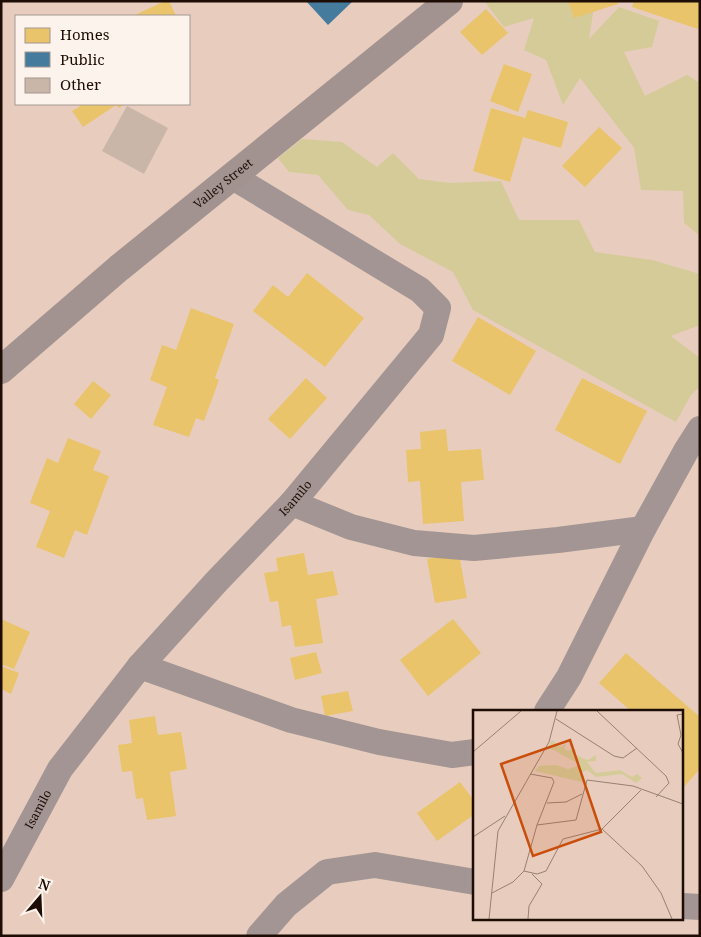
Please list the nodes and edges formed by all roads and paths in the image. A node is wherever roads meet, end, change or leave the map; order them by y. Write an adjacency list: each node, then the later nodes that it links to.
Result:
1 (448, 1): 2 (main road, Valley Street)
2 (233, 177): 3 (main road, Valley Street); 5 (street, Isamilo)
3 (1, 370)
4 (700, 429): 6 (street)
5 (292, 503): 6 (street); 7 (street, Isamilo)
6 (643, 529): 8 (street)
7 (140, 666): 9 (street); 10 (street, Isamilo)
8 (548, 710)
9 (473, 752)
10 (1, 879)
11 (473, 882): 14 (street)
12 (684, 906): 13 (street)
13 (700, 907)
14 (259, 936)

